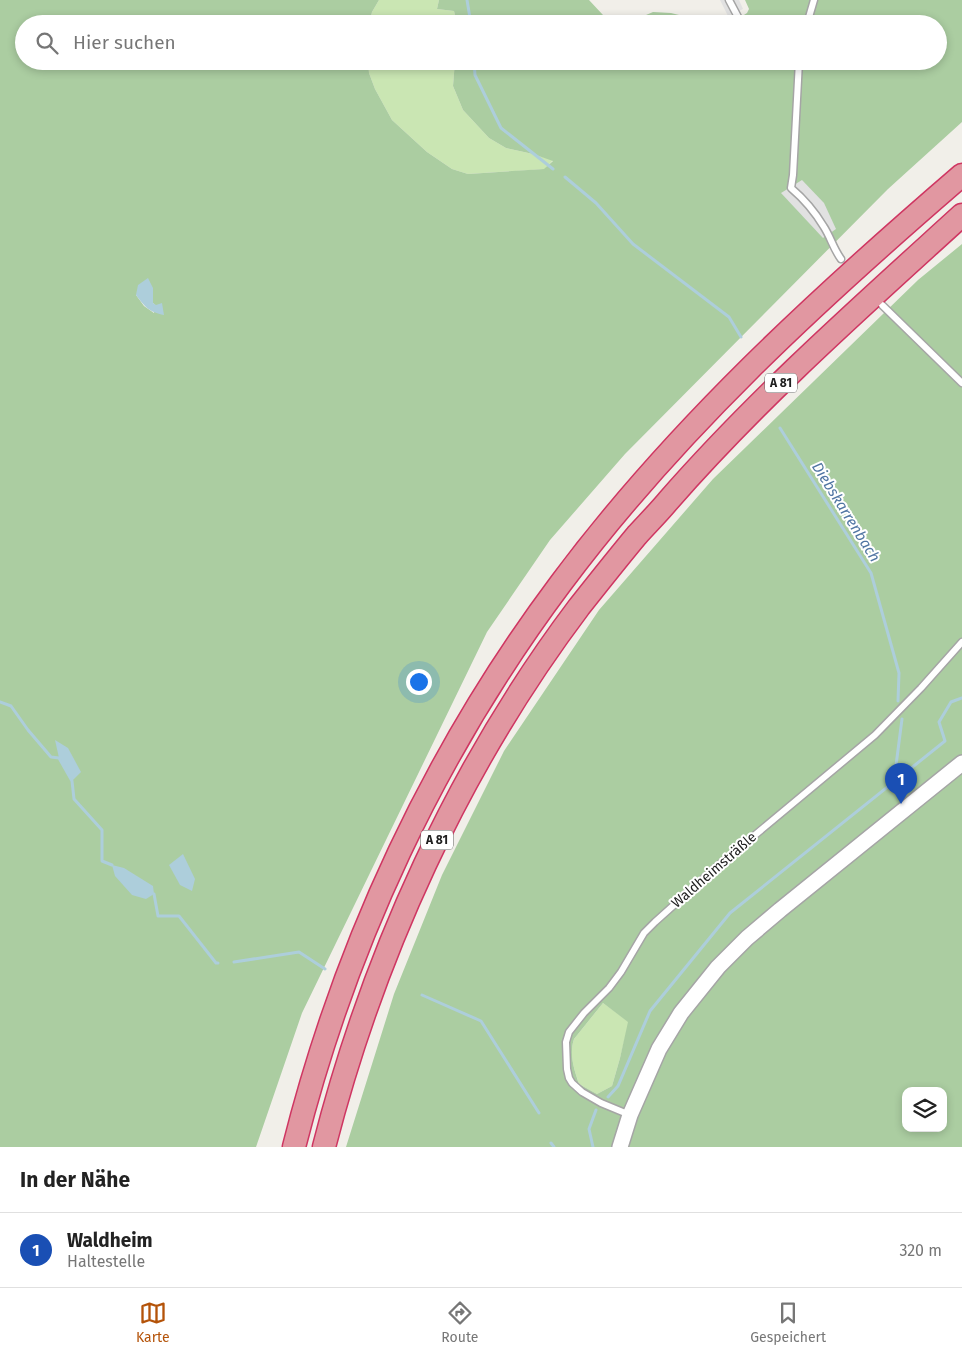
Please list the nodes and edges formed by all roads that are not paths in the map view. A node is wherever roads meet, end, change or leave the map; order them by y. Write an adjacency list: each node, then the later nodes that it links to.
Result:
1 (729, 0): 3 (lane)
2 (814, 0): 4 (lane)
3 (737, 15)
4 (810, 15)
5 (798, 70): 8 (lane)
6 (962, 175): 14 (highway, A 81)
7 (962, 215): 15 (highway, A 81)
8 (841, 259)
9 (882, 305): 10 (lane)
10 (962, 383)
11 (962, 642): 13 (lane, Waldheimsträßle)
12 (962, 763): 13 (street)
13 (630, 1115): 16 (street)
14 (294, 1147)
15 (324, 1147)
16 (620, 1147)

